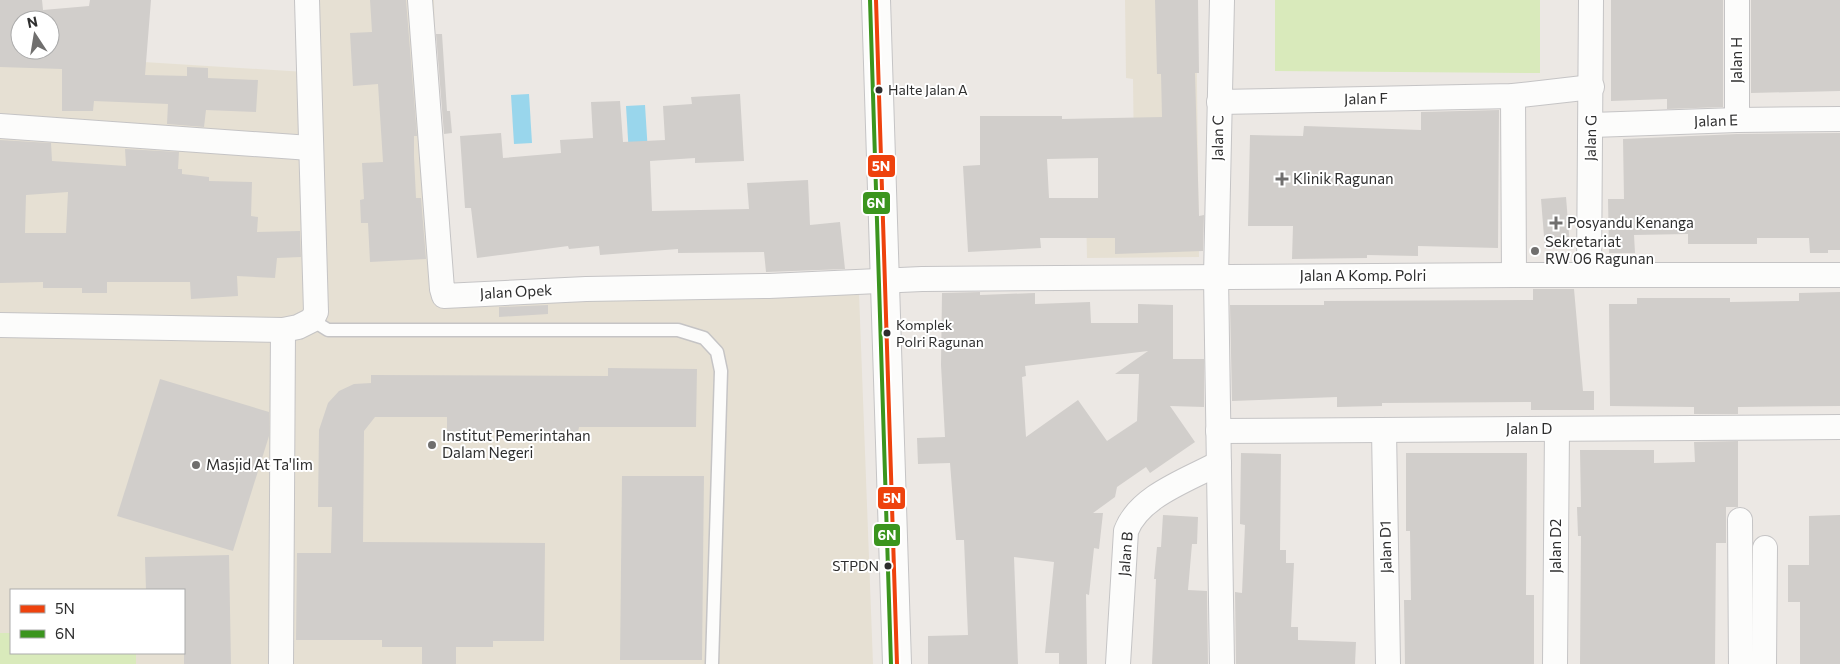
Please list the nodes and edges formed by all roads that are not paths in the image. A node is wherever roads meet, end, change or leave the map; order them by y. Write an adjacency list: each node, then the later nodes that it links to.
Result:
1 (307, 0): 14 (street)
2 (420, 0): 19 (street, Jalan Opek)
3 (876, 0): 19 (street)
4 (1222, 0): 9 (street, Jalan C)
5 (1591, 0): 7 (street, Jalan G)
6 (1736, 0): 11 (street, Jalan H)
7 (1592, 87): 8 (street, Jalan F); 12 (street, Jalan G)
8 (1513, 96): 9 (street, Jalan F); 15 (street)
9 (1219, 102): 18 (street, Jalan C)
10 (1840, 119): 11 (street, Jalan E)
11 (1737, 120): 12 (street, Jalan E)
12 (1592, 124): 16 (street, Jalan G)
13 (0, 126): 14 (street)
14 (310, 148): 20 (street)
15 (1514, 275): 16 (street, Jalan A Komp. Polri); 18 (street, Jalan A Komp. Polri)
16 (1589, 275): 17 (street, Jalan A Komp. Polri)
17 (1840, 275)
18 (1216, 277): 19 (street, Jalan A Komp. Polri); 26 (street)
19 (885, 281): 32 (street)
20 (312, 320): 22 (street); 31 (lane)
21 (0, 325): 22 (street)
22 (283, 330): 30 (street)
23 (1840, 427): 24 (street, Jalan D)
24 (1558, 429): 25 (street, Jalan D); 36 (street, Jalan D2)
25 (1384, 430): 26 (street, Jalan D); 35 (street, Jalan D1)
26 (1218, 431): 27 (street)
27 (1219, 463): 33 (street, Jalan B); 34 (street)
28 (1740, 520): 37 (street)
29 (1765, 548): 38 (street)
30 (281, 664)
31 (712, 664)
32 (897, 664)
33 (1118, 664)
34 (1222, 664)
35 (1388, 664)
36 (1556, 664)
37 (1741, 664)
38 (1764, 664)

